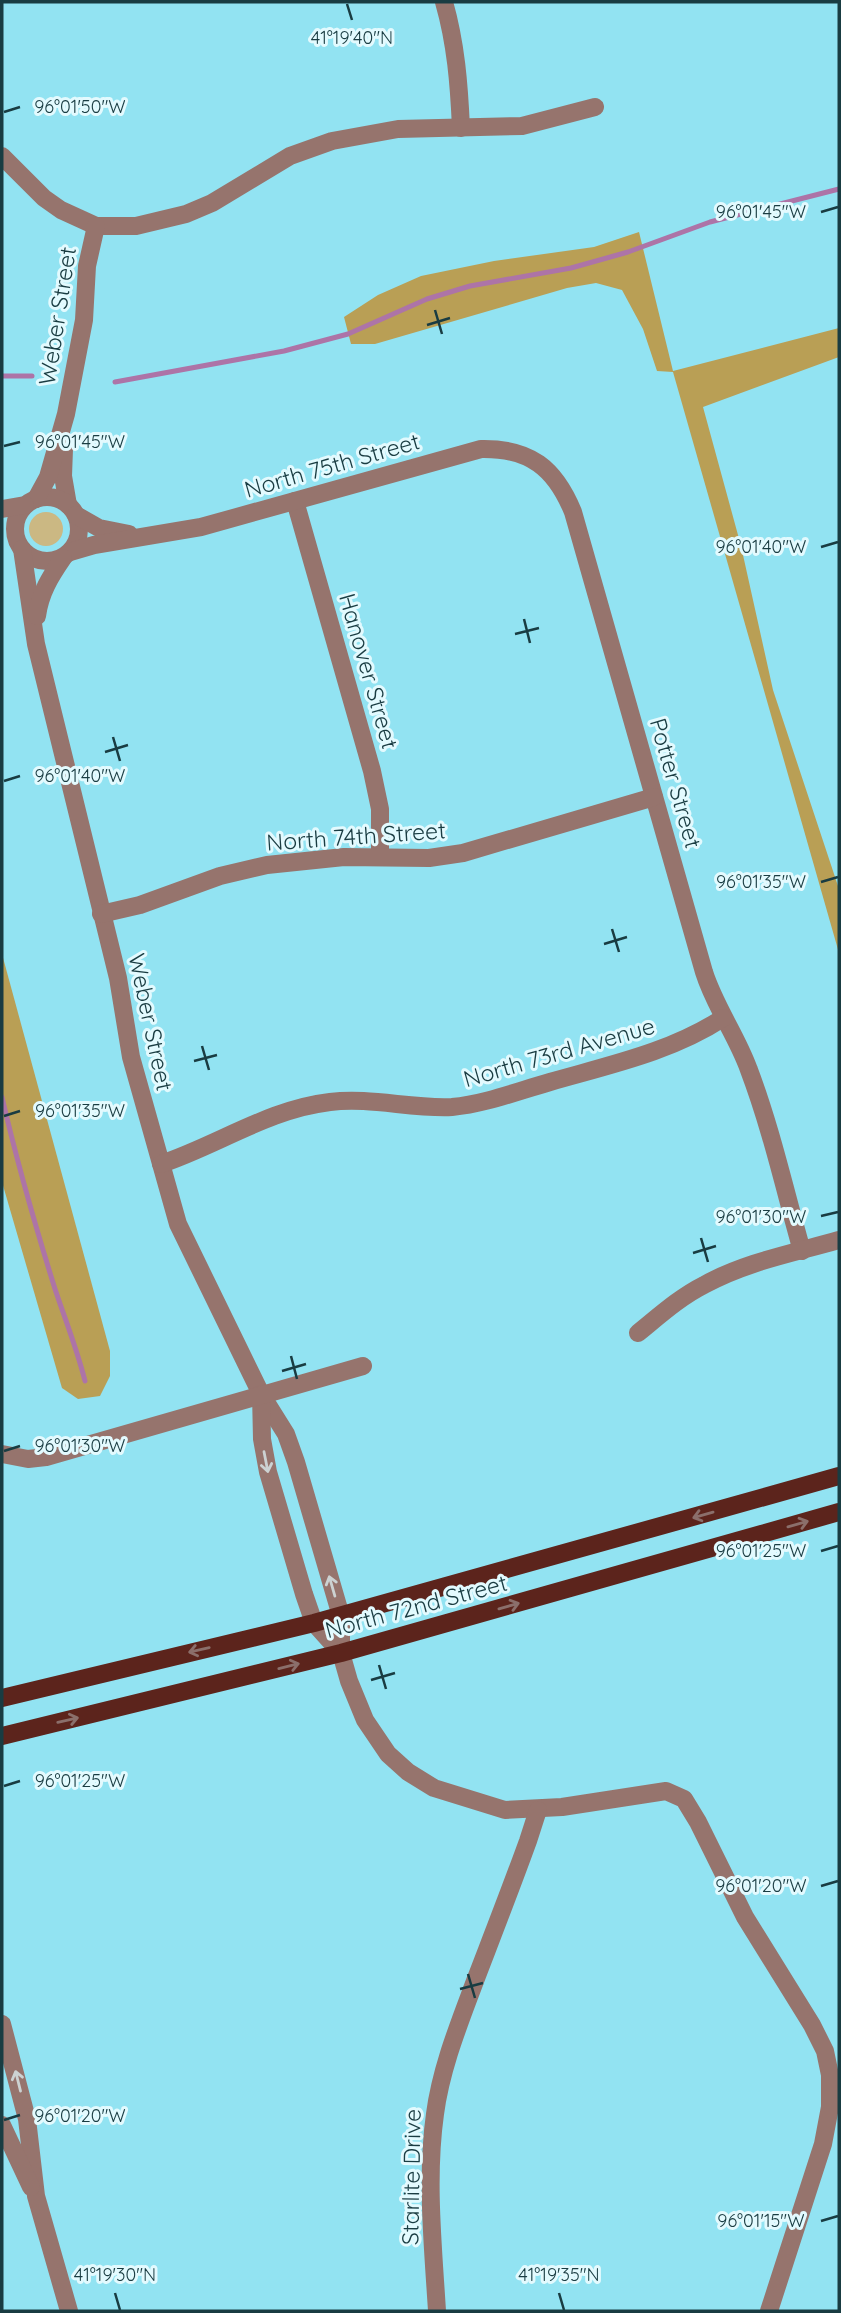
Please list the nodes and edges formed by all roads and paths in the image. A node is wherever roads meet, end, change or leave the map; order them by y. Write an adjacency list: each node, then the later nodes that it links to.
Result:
1 (444, 2): 3 (street)
2 (595, 107): 3 (street)
3 (461, 128): 5 (street)
4 (2, 156): 5 (street)
5 (96, 226): 6 (street, Weber Street)
6 (66, 414): 9 (street, Weber Street); 11 (street, Weber Street)
7 (530, 458): 8 (street, North 75th Street); 17 (street, Potter Street)
8 (295, 501): 13 (street, North 75th Street); 18 (street, Hanover Street)
9 (30, 502): 10 (street); 11 (street); 14 (street)
10 (2, 509)
11 (72, 510): 13 (street, North 75th Street); 15 (street)
12 (2, 530): 14 (street)
13 (146, 536): 15 (street, North 75th Street)
14 (20, 546): 15 (street); 16 (street, Weber Street)
15 (66, 555): 16 (street, Weber Street)
16 (36, 644): 19 (street, Weber Street)
17 (654, 797): 18 (street, North 74th Street); 20 (street, Potter Street)
18 (380, 856): 19 (street, North 74th Street)
19 (101, 914): 21 (street, Weber Street)
20 (723, 1018): 21 (street, North 73rd Avenue); 23 (street, Potter Street)
21 (160, 1164): 26 (street, Weber Street)
22 (839, 1240): 23 (street)
23 (802, 1251): 24 (street)
24 (638, 1333)
25 (363, 1366): 26 (street)
26 (261, 1394): 27 (street); 30 (street, Weber Street, one-way to 26); 31 (street, Weber Street, one-way to 31)
27 (2, 1454)
28 (839, 1476): 30 (main road, North 72nd Street, one-way to 30)
29 (839, 1512): 32 (main road, North 72nd Street, one-way to 29)
30 (341, 1616): 31 (main road, North 72nd Street); 32 (street, Weber Street)
31 (314, 1623): 32 (street, Weber Street); 33 (main road, North 72nd Street, one-way to 33)
32 (341, 1653): 34 (main road, North 72nd Street, one-way to 32); 35 (street)
33 (2, 1699)
34 (2, 1736)
35 (538, 1810): 40 (street, Starlite Drive); 41 (street)
36 (2, 2024): 38 (street, one-way to 36)
37 (2, 2125): 38 (street)
38 (36, 2196): 39 (street)
39 (69, 2311)
40 (438, 2311)
41 (769, 2311)

